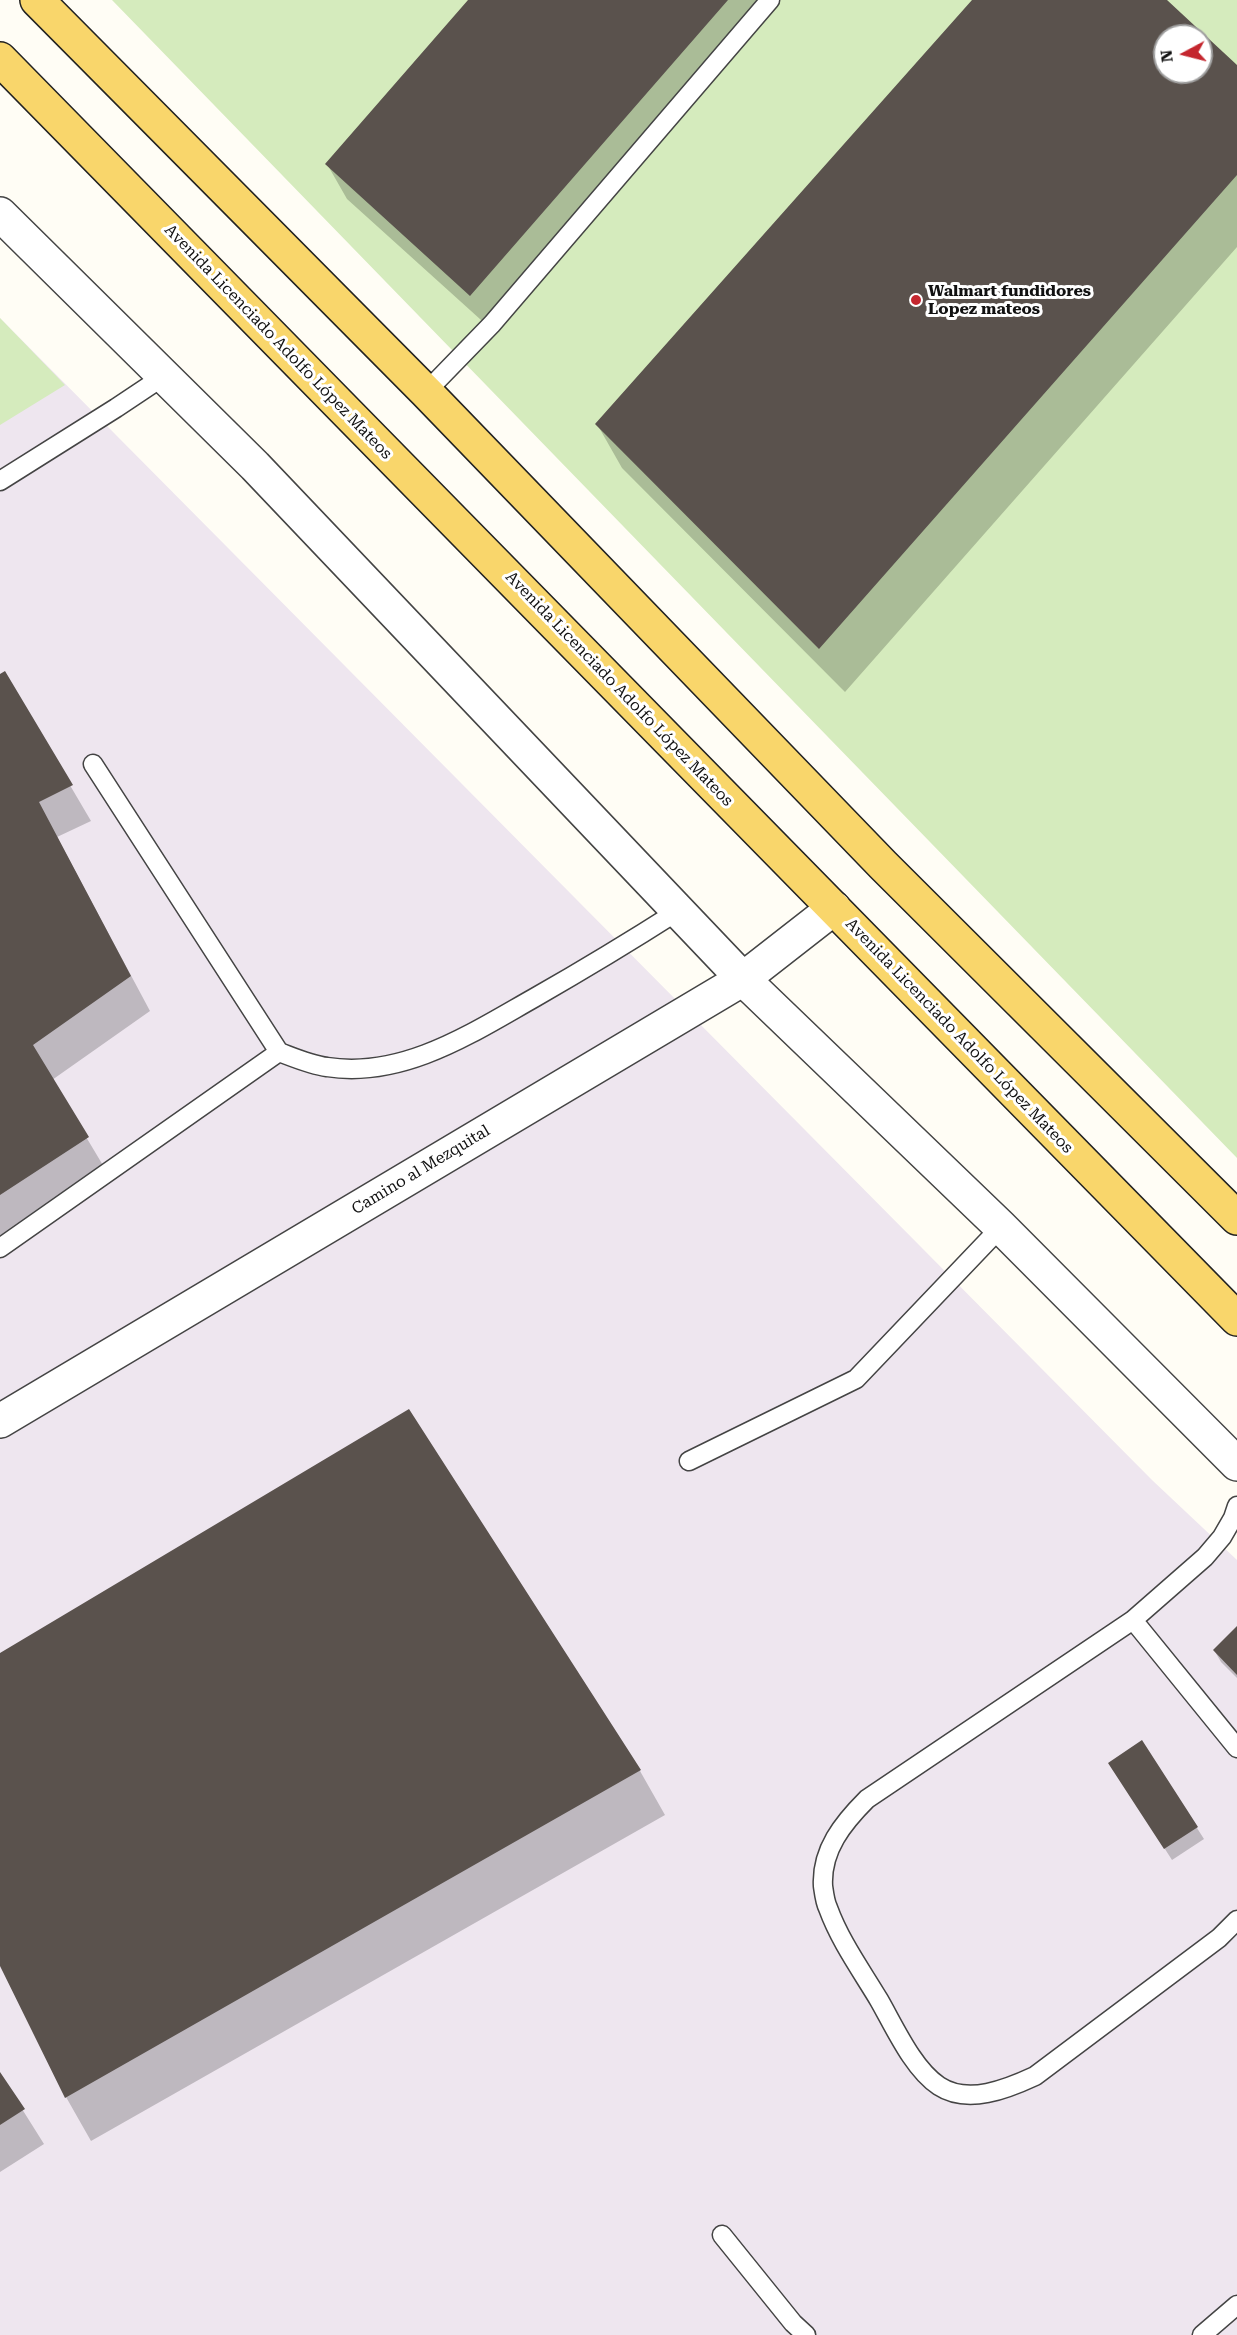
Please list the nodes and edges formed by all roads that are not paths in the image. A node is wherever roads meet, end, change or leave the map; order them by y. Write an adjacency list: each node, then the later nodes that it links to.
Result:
1 (37, 0): 6 (main road)
2 (770, 0): 6 (lane)
3 (0, 59): 9 (main road, Avenida Licenciado Adolfo López Mateos)
4 (0, 214): 5 (street)
5 (164, 376): 7 (lane); 10 (street)
6 (426, 392): 13 (main road)
7 (0, 481)
8 (93, 764): 12 (lane)
9 (834, 908): 11 (street, Camino al Mezquital); 16 (main road, Avenida Licenciado Adolfo López Mateos)
10 (678, 911): 11 (street); 12 (lane)
11 (743, 979): 14 (street); 17 (street, Camino al Mezquital)
12 (279, 1052): 15 (lane)
13 (1237, 1218)
14 (1001, 1227): 18 (lane); 19 (street)
15 (0, 1248)
16 (1237, 1319)
17 (0, 1421)
18 (689, 1461)
19 (1237, 1464)
20 (1237, 1506): 21 (lane)
21 (1133, 1620): 22 (lane); 23 (lane)
22 (1237, 1748)
23 (1237, 1920)
24 (722, 2235): 26 (lane)
25 (1237, 2305): 27 (lane)
26 (806, 2335)
27 (1202, 2335)

